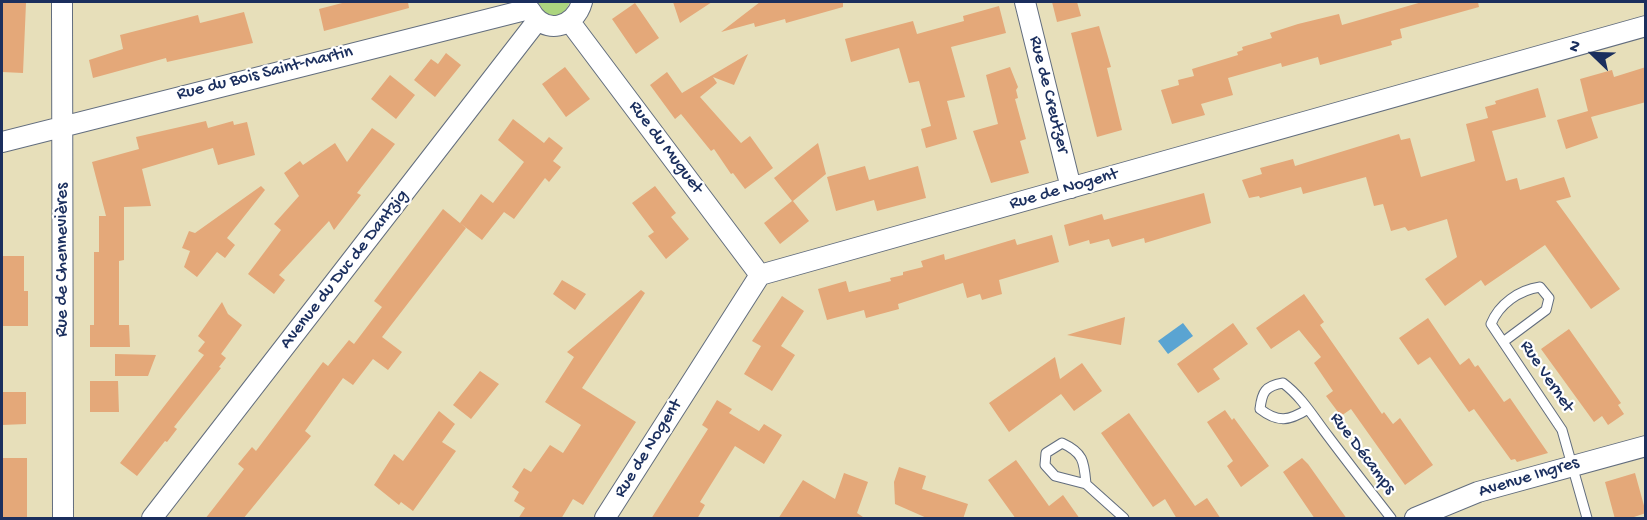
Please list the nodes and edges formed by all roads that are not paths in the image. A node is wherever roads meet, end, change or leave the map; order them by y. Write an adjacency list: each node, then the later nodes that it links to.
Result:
1 (62, 2): 7 (street, Rue de Chennevières)
2 (582, 2): 5 (street)
3 (1025, 2): 9 (street, Rue de Creutzer)
4 (532, 10): 5 (street, Rue du Bois Saint-Martin); 7 (street, Rue du Bois Saint-Martin); 17 (street, Avenue du Duc de Dantzig)
5 (570, 22): 10 (street, Rue du Muguet)
6 (1646, 26): 9 (street, Rue de Nogent)
7 (63, 126): 8 (street, Rue du Bois Saint-Martin); 16 (street, Rue de Chennevières)
8 (2, 142)
9 (1071, 188): 10 (street, Rue de Nogent)
10 (760, 274): 18 (street, Rue de Nogent)
11 (1503, 342): 11 (lane, Rue Vernet); 14 (lane, Rue Vernet)
12 (1308, 410): 12 (lane, Rue Décamps); 20 (lane, Rue Décamps)
13 (1646, 446): 14 (street, Avenue Ingres)
14 (1570, 464): 21 (street, Avenue Ingres); 22 (lane, Rue Vernet)
15 (1086, 484): 15 (lane); 19 (lane)
16 (63, 519)
17 (152, 519)
18 (605, 519)
19 (1124, 519)
20 (1390, 519)
21 (1415, 519)
22 (1587, 519)

